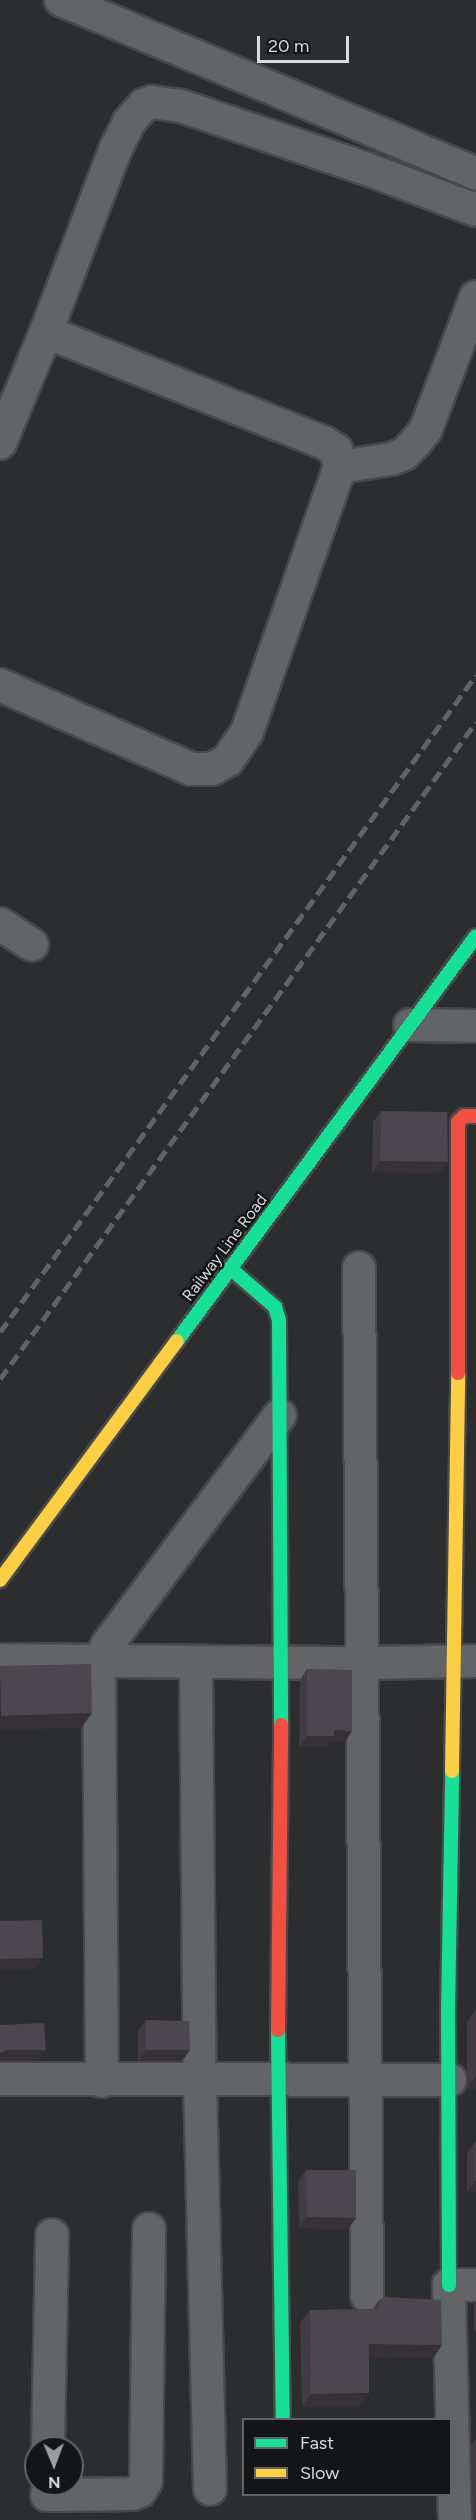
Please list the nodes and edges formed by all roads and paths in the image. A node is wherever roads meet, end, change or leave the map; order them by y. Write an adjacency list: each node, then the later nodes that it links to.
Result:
1 (61, 0): 2 (street)
2 (476, 174)
3 (476, 210): 5 (street)
4 (476, 297): 7 (street)
5 (46, 332): 6 (street); 7 (street)
6 (0, 443)
7 (340, 467): 8 (street)
8 (0, 685)
9 (0, 924): 11 (street)
10 (476, 936): 12 (street, Railway Line Road)
11 (32, 945)
12 (410, 1025): 13 (street); 15 (street, Railway Line Road)
13 (476, 1026)
14 (476, 1116): 21 (street)
15 (230, 1268): 17 (street); 18 (street, Railway Line Road)
16 (360, 1268): 24 (street)
17 (280, 1415): 20 (street); 23 (street)
18 (0, 1580)
19 (0, 1660): 20 (street)
20 (99, 1661): 22 (street); 28 (street)
21 (465, 1661): 24 (street); 27 (street)
22 (196, 1662): 23 (street); 29 (street)
23 (281, 1662): 24 (street); 30 (street)
24 (362, 1663): 26 (street)
25 (0, 2079): 28 (street)
26 (364, 2080): 27 (street); 30 (street); 34 (street)
27 (450, 2080): 33 (street)
28 (102, 2081): 29 (street)
29 (200, 2081): 30 (street); 37 (street)
30 (278, 2081): 35 (street)
31 (149, 2229): 38 (street)
32 (52, 2235): 36 (street)
33 (463, 2285): 39 (street)
34 (367, 2296)
35 (283, 2418)
36 (48, 2436)
37 (210, 2489)
38 (47, 2500)
39 (462, 2501)

